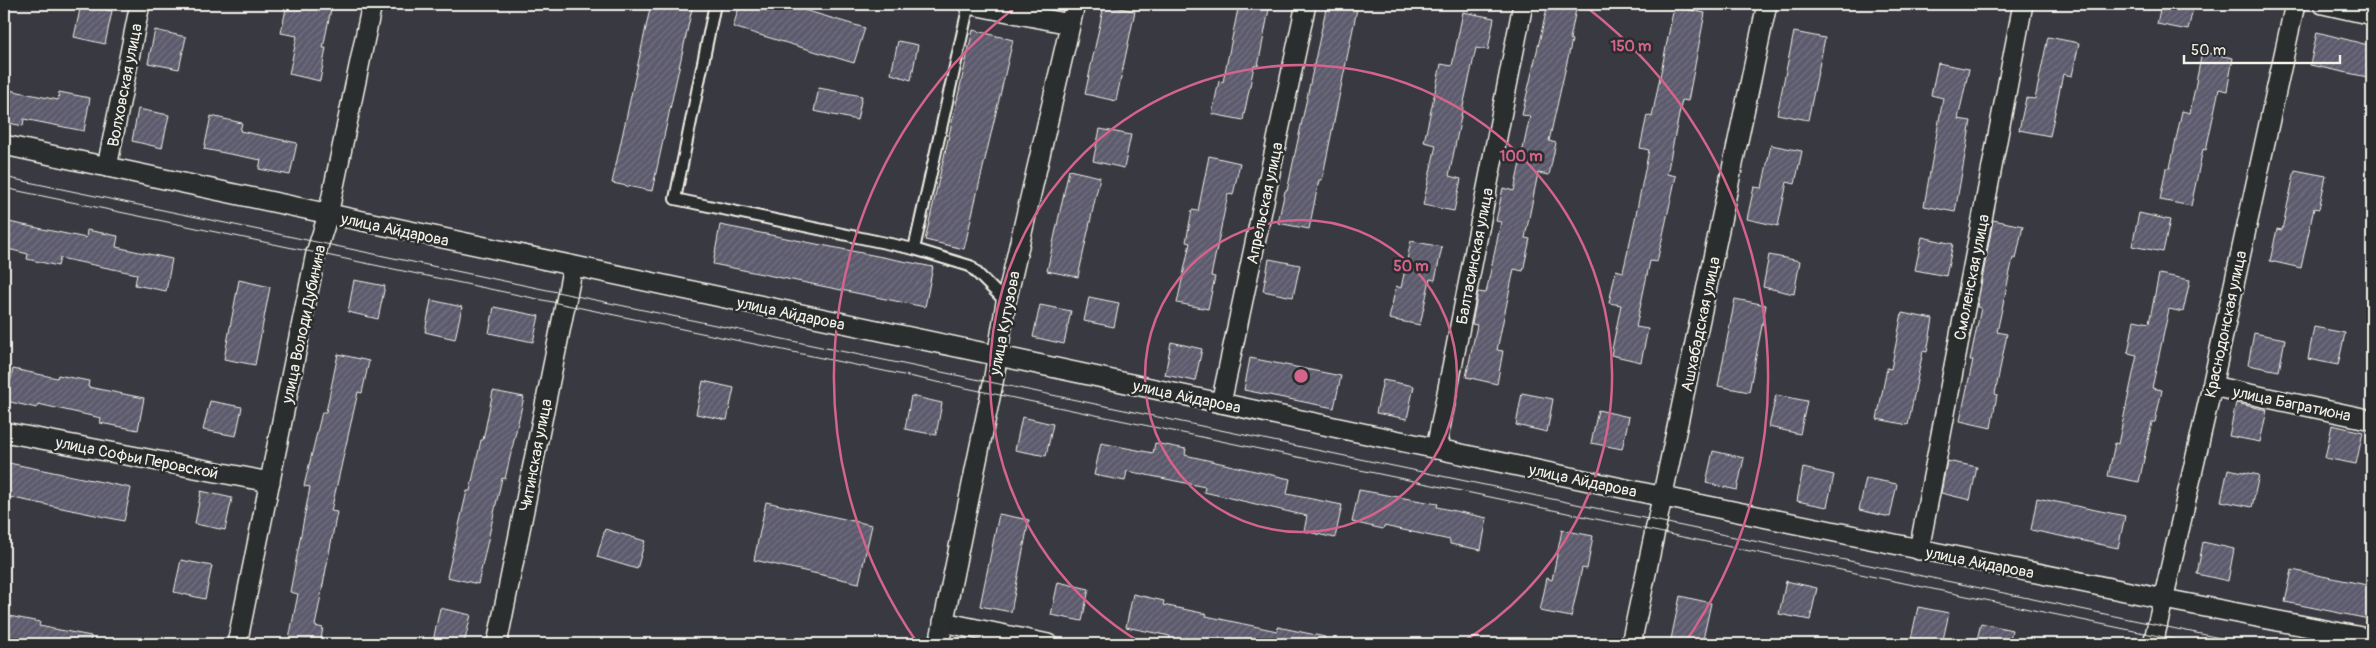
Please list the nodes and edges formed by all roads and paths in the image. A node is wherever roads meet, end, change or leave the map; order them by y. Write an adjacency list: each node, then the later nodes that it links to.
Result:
1 (140, 4): 15 (street, Волховская улица)
2 (372, 4): 16 (street, улица Володи Дубинина)
3 (716, 4): 17 (lane)
4 (969, 4): 13 (street); 17 (lane)
5 (1075, 4): 13 (street, улица Кутузова)
6 (1306, 4): 22 (street, Апрельская улица)
7 (1523, 4): 25 (street, Балтасинская улица)
8 (1768, 4): 27 (street, Ашхабадская улица)
9 (2023, 4): 28 (street, Смоленская улица)
10 (2294, 4): 21 (street, Краснодонская улица)
11 (2323, 4): 12 (street)
12 (2372, 14)
13 (1070, 24): 19 (street, улица Кутузова)
14 (4, 146): 15 (street, улица Айдарова)
15 (107, 167): 16 (street, улица Айдарова)
16 (328, 215): 18 (street, улица Айдарова); 26 (street, улица Володи Дубинина)
17 (914, 249): 19 (lane)
18 (573, 266): 20 (street, улица Айдарова); 33 (street, Читинская улица)
19 (1006, 302): 20 (street, улица Кутузова)
20 (997, 357): 22 (street, улица Айдарова); 30 (street, улица Кутузова)
21 (2212, 386): 23 (street, улица Багратиона); 29 (street, Краснодонская улица)
22 (1221, 403): 25 (street, улица Айдарова)
23 (2372, 420)
24 (4, 432): 26 (street, улица Софьи Перовской)
25 (1436, 449): 27 (street, улица Айдарова)
26 (270, 482): 32 (street, улица Володи Дубинина)
27 (1664, 497): 28 (street, улица Айдарова); 36 (street, Ашхабадская улица)
28 (1919, 550): 29 (street, улица Айдарова)
29 (2164, 599): 31 (street, улица Айдарова); 37 (street, Краснодонская улица)
30 (943, 622): 34 (street, улица Кутузова); 35 (street)
31 (2372, 639)
32 (237, 644)
33 (497, 644)
34 (940, 644)
35 (1048, 644)
36 (1631, 644)
37 (2153, 644)

